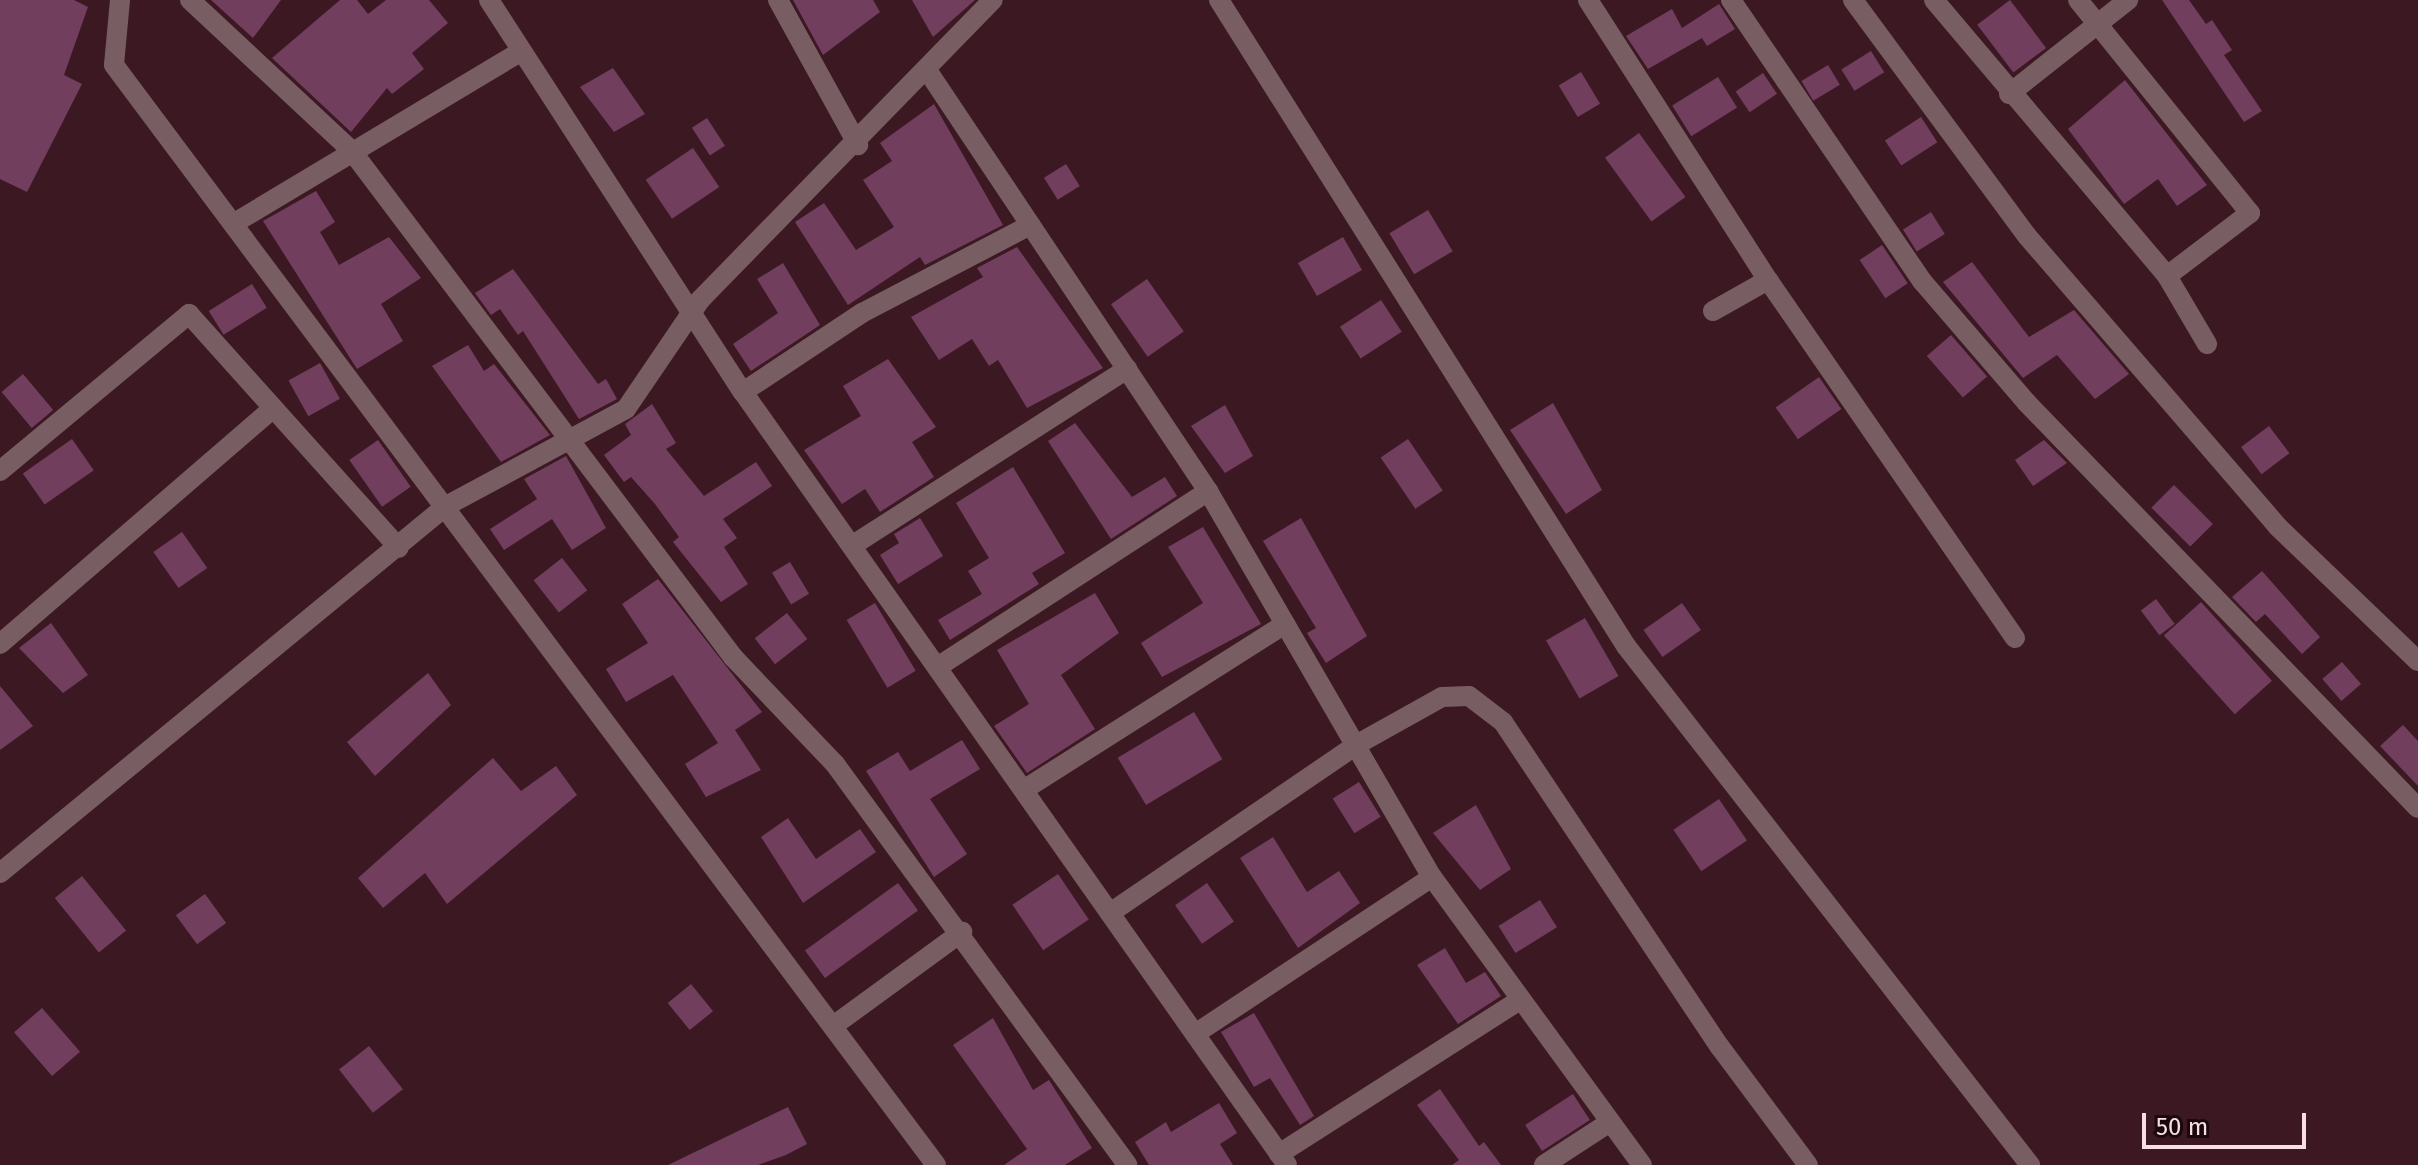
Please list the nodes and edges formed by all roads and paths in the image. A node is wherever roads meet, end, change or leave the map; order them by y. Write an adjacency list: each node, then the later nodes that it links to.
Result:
1 (120, 0): 19 (street)
2 (190, 0): 18 (street)
3 (489, 0): 14 (street)
4 (778, 0): 17 (street)
5 (993, 0): 15 (street)
6 (1219, 0): 57 (street)
7 (1588, 0): 22 (street)
8 (1731, 0): 42 (street)
9 (1853, 0): 38 (street)
10 (1934, 0): 16 (street)
11 (2078, 0): 13 (street)
12 (2128, 0): 13 (street)
13 (2099, 26): 16 (street); 21 (street)
14 (518, 53): 18 (street); 24 (street)
15 (927, 70): 17 (street); 20 (street)
16 (2009, 94): 21 (street)
17 (858, 145): 24 (street)
18 (351, 150): 19 (street); 29 (street)
19 (236, 222): 32 (street)
20 (1030, 225): 26 (street); 27 (street)
21 (2167, 276): 25 (street)
22 (1768, 280): 23 (street); 36 (street)
23 (1713, 311)
24 (690, 314): 27 (street); 29 (street)
25 (2207, 344)
26 (1127, 369): 31 (street); 33 (street)
27 (743, 392): 33 (street)
28 (273, 408): 30 (street); 34 (street); 37 (street)
29 (574, 437): 32 (street); 46 (street)
30 (0, 471)
31 (1208, 491): 35 (street); 39 (street)
32 (446, 506): 34 (street); 48 (street)
33 (853, 545): 39 (street)
34 (399, 548): 43 (street)
35 (1285, 624): 40 (street); 41 (street)
36 (2015, 638)
37 (0, 644)
38 (2418, 661)
39 (939, 666): 41 (street)
40 (1356, 745): 44 (street); 45 (street); 56 (street)
41 (1025, 789): 45 (street)
42 (2418, 808)
43 (0, 873)
44 (1432, 877): 47 (street); 49 (street)
45 (1110, 913): 49 (street)
46 (962, 932): 48 (street); 53 (street)
47 (1521, 999): 50 (street); 51 (street)
48 (833, 1026): 52 (street)
49 (1195, 1034): 51 (street)
50 (1610, 1122): 54 (street); 55 (street)
51 (1283, 1159)
52 (936, 1165)
53 (1127, 1165)
54 (1544, 1165)
55 (1642, 1165)
56 (1808, 1165)
57 (2030, 1165)

